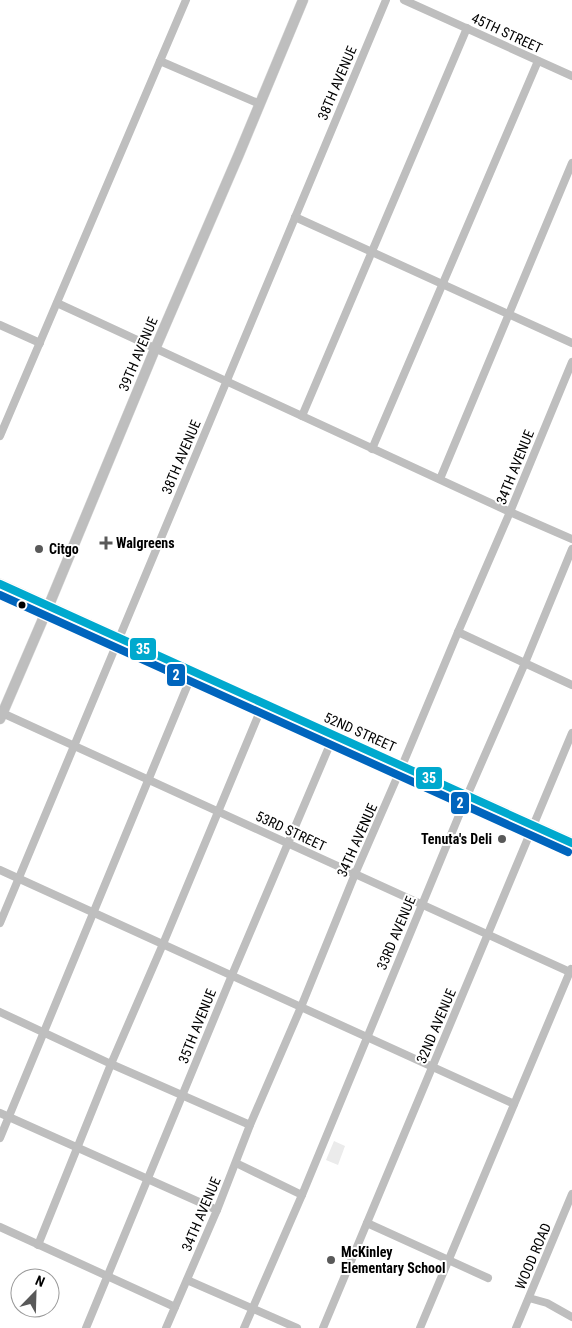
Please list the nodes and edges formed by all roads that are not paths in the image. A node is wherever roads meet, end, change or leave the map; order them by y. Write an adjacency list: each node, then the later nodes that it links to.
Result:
1 (186, 0): 6 (street)
2 (303, 0): 9 (main road, 39TH AVENUE)
3 (386, 0): 11 (street, 38TH AVENUE)
4 (404, 0): 5 (street, 45TH STREET)
5 (467, 28): 7 (street, 45TH STREET); 12 (street)
6 (160, 60): 9 (street); 14 (street)
7 (538, 61): 8 (street, 45TH STREET); 13 (street)
8 (572, 76)
9 (260, 104): 19 (main road, 39TH AVENUE)
10 (572, 163): 15 (street)
11 (295, 217): 12 (street); 21 (street, 38TH AVENUE)
12 (372, 252): 13 (street); 22 (street)
13 (442, 284): 15 (street); 24 (street)
14 (57, 303): 17 (street); 19 (street)
15 (509, 314): 18 (street); 25 (street)
16 (0, 325): 17 (street)
17 (40, 343): 23 (street)
18 (572, 343)
19 (154, 349): 21 (street); 30 (main road, 39TH AVENUE)
20 (572, 362): 26 (street, 34TH AVENUE)
21 (226, 381): 22 (street); 32 (street, 38TH AVENUE)
22 (302, 416): 24 (street)
23 (0, 436)
24 (372, 449): 25 (street)
25 (440, 479): 26 (street)
26 (510, 512): 27 (street); 31 (street, 34TH AVENUE)
27 (572, 539)
28 (572, 549): 33 (street, 33RD AVENUE)
29 (0, 584): 30 (main road, 52ND STREET)
30 (49, 605): 32 (main road, 52ND STREET); 37 (main road, 39TH AVENUE)
31 (458, 632): 33 (street); 41 (street, 34TH AVENUE)
32 (120, 638): 34 (main road, 52ND STREET); 40 (street, 38TH AVENUE)
33 (525, 663): 35 (street); 43 (street, 33RD AVENUE)
34 (193, 672): 36 (main road, 52ND STREET); 42 (street)
35 (572, 685)
36 (262, 704): 39 (main road, 52ND STREET); 44 (street)
37 (1, 714): 40 (street, 53RD STREET)
38 (572, 734): 45 (street, 32ND AVENUE)
39 (334, 735): 41 (main road, 52ND STREET); 46 (street, 35TH AVENUE)
40 (74, 746): 42 (street, 53RD STREET); 50 (street, 38TH AVENUE)
41 (402, 766): 43 (main road, 52ND STREET); 49 (street, 34TH AVENUE)
42 (149, 780): 44 (street, 53RD STREET); 52 (street)
43 (467, 796): 45 (main road, 52ND STREET); 51 (street, 33RD AVENUE)
44 (219, 811): 46 (street, 53RD STREET); 55 (street)
45 (533, 826): 47 (main road, 52ND STREET); 54 (street, 32ND AVENUE)
46 (288, 842): 49 (street, 53RD STREET); 57 (street, 35TH AVENUE)
47 (572, 843)
48 (0, 870): 50 (street)
49 (355, 874): 51 (street, 53RD STREET); 58 (street, 34TH AVENUE)
50 (18, 878): 52 (street); 53 (street, 38TH AVENUE)
51 (422, 904): 54 (street, 53RD STREET); 61 (street, 33RD AVENUE)
52 (94, 913): 55 (street); 60 (street)
53 (0, 923)
54 (489, 934): 56 (street, 53RD STREET); 63 (street, 32ND AVENUE)
55 (163, 944): 57 (street); 62 (street)
56 (571, 970): 65 (street)
57 (232, 975): 58 (street); 64 (street, 35TH AVENUE)
58 (301, 1007): 61 (street); 68 (street, 34TH AVENUE)
59 (0, 1012): 60 (street)
60 (44, 1032): 62 (street); 67 (street)
61 (367, 1037): 63 (street); 74 (street, 33RD AVENUE)
62 (112, 1064): 64 (street); 70 (street)
63 (433, 1067): 65 (street); 76 (street, 32ND AVENUE)
64 (182, 1095): 68 (street); 72 (street, 35TH AVENUE)
65 (514, 1104): 79 (street)
66 (0, 1113): 67 (street)
67 (8, 1117): 69 (street); 70 (street)
68 (250, 1125): 71 (street, 34TH AVENUE)
69 (0, 1138)
70 (77, 1149): 72 (street); 78 (street)
71 (236, 1163): 74 (street); 75 (street, 34TH AVENUE)
72 (147, 1179): 75 (street); 80 (street, 35TH AVENUE)
73 (572, 1194): 83 (street, WOOD ROAD)
74 (302, 1195): 85 (street, 33RD AVENUE)
75 (217, 1210): 82 (street, 34TH AVENUE)
76 (367, 1224): 79 (street); 91 (street, 32ND AVENUE)
77 (0, 1227): 78 (street)
78 (38, 1245): 80 (street)
79 (448, 1260): 81 (street); 92 (street)
80 (107, 1276): 84 (street); 87 (street, 35TH AVENUE)
81 (488, 1278)
82 (187, 1280): 84 (street, 34TH AVENUE); 85 (street)
83 (529, 1298): 86 (street); 93 (street, WOOD ROAD)
84 (175, 1307): 88 (street, 34TH AVENUE)
85 (252, 1308): 89 (street, 33RD AVENUE); 90 (street)
86 (572, 1317)
87 (86, 1328)
88 (166, 1328)
89 (244, 1328)
90 (297, 1328)
91 (323, 1328)
92 (420, 1328)
93 (516, 1328)

